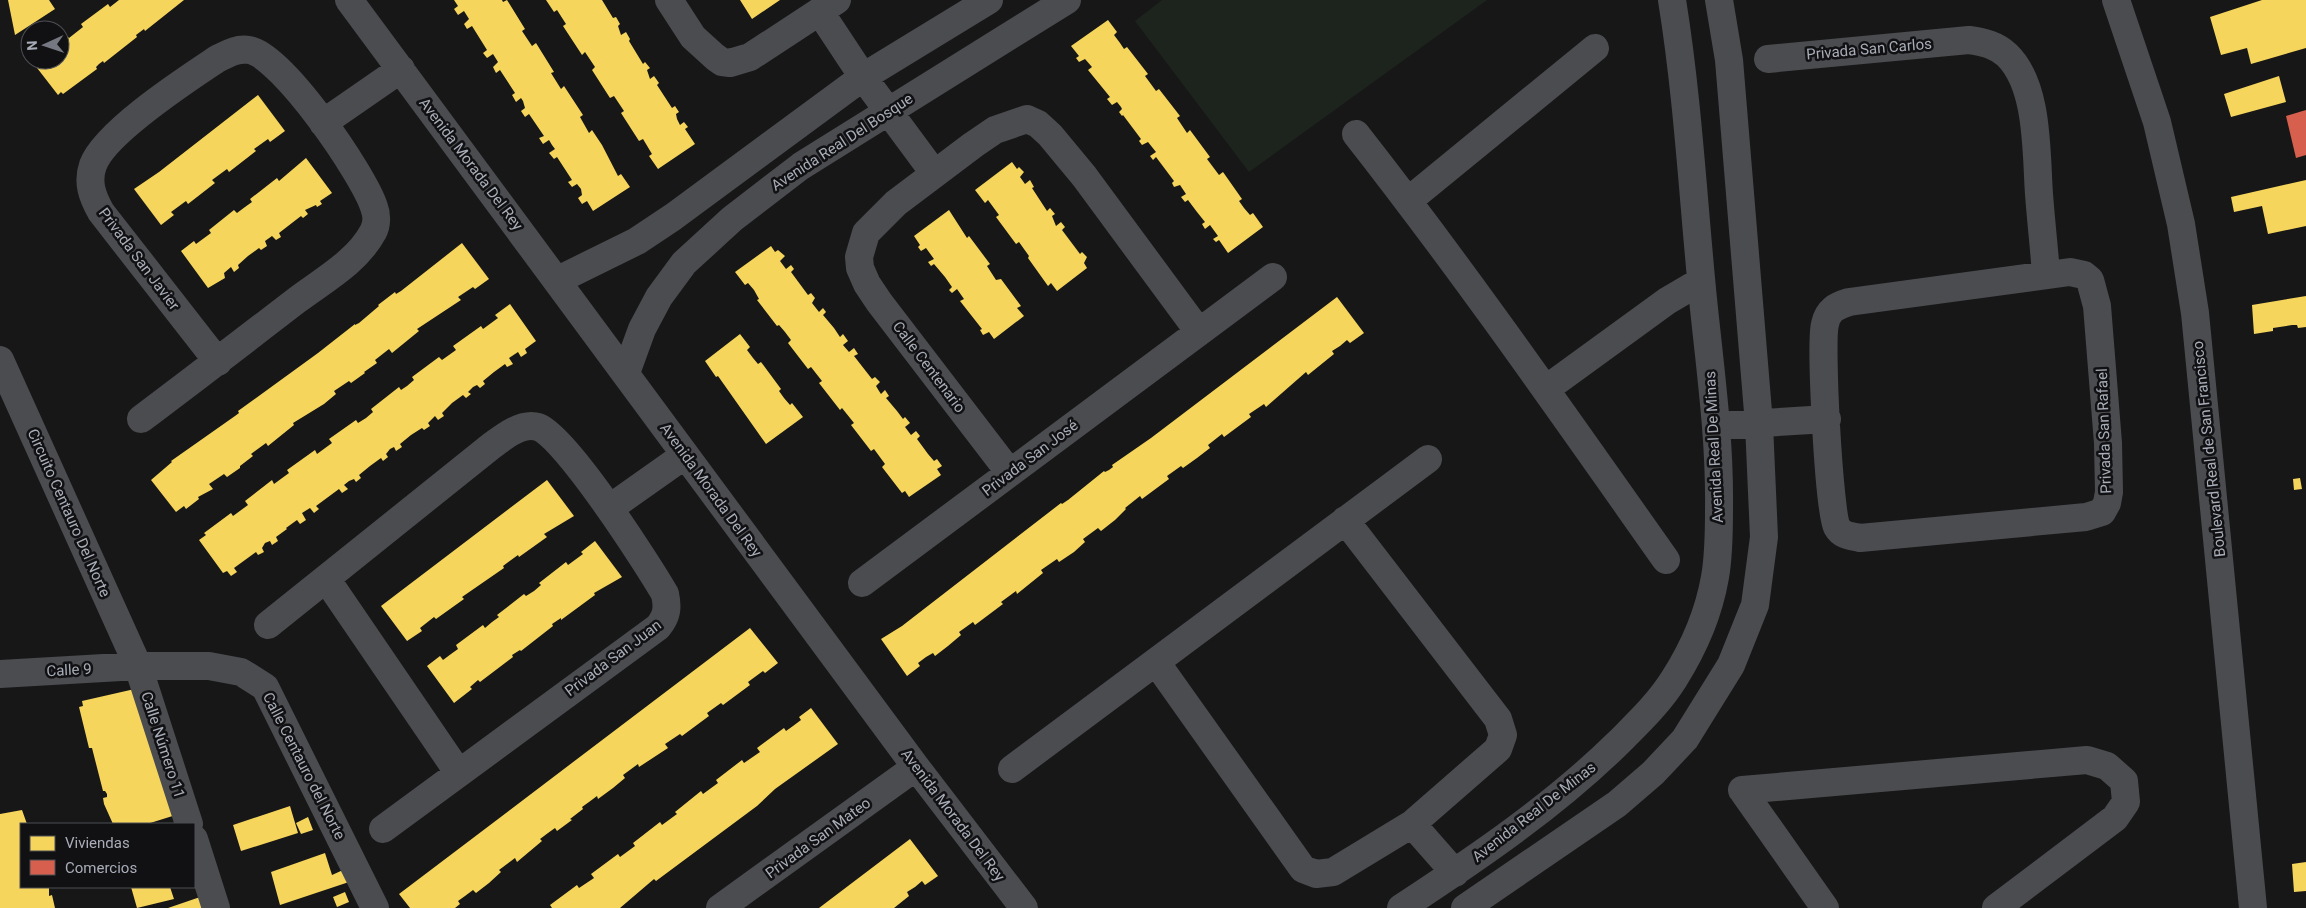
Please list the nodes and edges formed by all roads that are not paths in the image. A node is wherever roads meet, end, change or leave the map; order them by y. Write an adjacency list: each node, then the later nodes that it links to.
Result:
1 (349, 0): 11 (street, Avenida Morada Del Rey)
2 (669, 0): 8 (street)
3 (989, 0): 12 (street)
4 (1067, 0): 13 (street, Avenida Real Del Bosque)
5 (1672, 0): 21 (street, Avenida Real De Minas)
6 (1719, 0): 29 (street)
7 (2116, 0): 61 (street, Boulevard Real de San Francisco)
8 (828, 6): 12 (street)
9 (1595, 48): 17 (street)
10 (1768, 59): 18 (street, Privada San Carlos)
11 (400, 70): 14 (street); 20 (street, Avenida Morada Del Rey)
12 (862, 77): 13 (street); 20 (street)
13 (888, 110): 16 (street); 25 (street, Avenida Real Del Bosque)
14 (323, 123): 24 (street); 24 (street, Privada San Javier)
15 (1356, 134): 17 (street)
16 (934, 173): 22 (street); 33 (street, Calle Centenario)
17 (1408, 201): 26 (street)
18 (2046, 274): 28 (street, Privada San Rafael); 28 (street, Privada San Rafael)
19 (1273, 277): 22 (street, Privada San José)
20 (558, 280): 25 (street, Avenida Morada Del Rey)
21 (1702, 281): 26 (street); 30 (street, Avenida Real De Minas)
22 (1198, 332): 33 (street, Privada San José)
23 (0, 360): 41 (street, Circuito Centauro Del Norte)
24 (218, 362): 27 (street)
25 (626, 373): 31 (street, Avenida Morada Del Rey)
26 (1546, 389): 36 (street)
27 (141, 419)
28 (1827, 419): 29 (street)
29 (1759, 424): 30 (street); 44 (street)
30 (1716, 426): 43 (street, Avenida Real De Minas)
31 (685, 455): 34 (street); 45 (street, Avenida Morada Del Rey)
32 (1428, 459): 35 (street)
33 (1010, 473): 38 (street, Privada San José)
34 (610, 508): 37 (street, Privada San Juan); 47 (street, Privada San Juan)
35 (1346, 520): 40 (street); 49 (street)
36 (1666, 560)
37 (326, 580): 39 (street, Privada San Juan); 47 (street)
38 (862, 583)
39 (268, 626)
40 (1156, 662): 46 (street); 49 (street)
41 (138, 666): 42 (street, Calle 9); 48 (street, Calle Número 11); 54 (street, Calle Centauro del Norte)
42 (0, 674)
43 (1652, 710): 44 (street); 52 (street, Avenida Real De Minas)
44 (1685, 739): 58 (street)
45 (916, 767): 55 (street, Privada San Mateo); 56 (street, Avenida Morada Del Rey)
46 (1012, 769)
47 (458, 772): 50 (street, Privada San Juan)
48 (189, 823)
49 (1412, 824): 52 (street)
50 (383, 829)
51 (195, 842): 53 (street)
52 (1454, 873): 57 (street, Avenida Real De Minas)
53 (216, 908)
54 (375, 908)
55 (720, 908)
56 (1024, 908)
57 (1401, 908)
58 (1465, 908)
59 (1825, 908): 60 (street)
60 (1996, 908)
61 (2253, 908)

